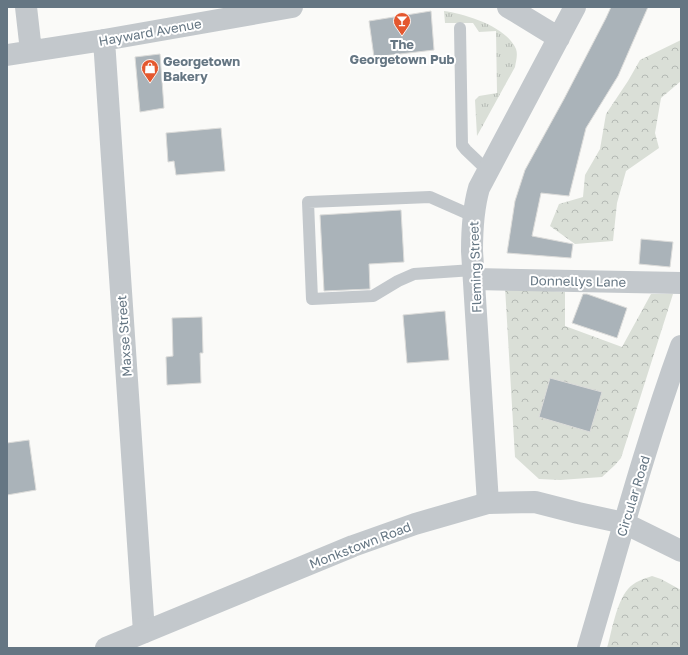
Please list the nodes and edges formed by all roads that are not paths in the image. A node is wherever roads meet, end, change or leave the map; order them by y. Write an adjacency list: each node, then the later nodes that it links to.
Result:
1 (26, 7): 8 (street)
2 (292, 7): 7 (street, Hayward Avenue)
3 (508, 7): 6 (street)
4 (575, 7): 6 (street, Fleming Street)
5 (460, 28): 10 (lane)
6 (559, 38): 10 (street, Fleming Street)
7 (104, 40): 8 (street, Hayward Avenue); 18 (street, Maxse Street)
8 (31, 51): 9 (street, Hayward Avenue)
9 (7, 55)
10 (488, 171): 11 (street, Fleming Street)
11 (473, 216): 12 (street, Fleming Street); 12 (lane)
12 (474, 274): 13 (street, Donnellys Lane); 15 (street, Fleming Street)
13 (681, 284)
14 (681, 346): 16 (street, Circular Road)
15 (488, 503): 16 (street, Monkstown Road); 18 (street, Monkstown Road)
16 (624, 523): 17 (street, Monkstown Road); 20 (street, Circular Road)
17 (681, 551)
18 (144, 632): 19 (street, Monkstown Road)
19 (106, 648)
20 (588, 648)

